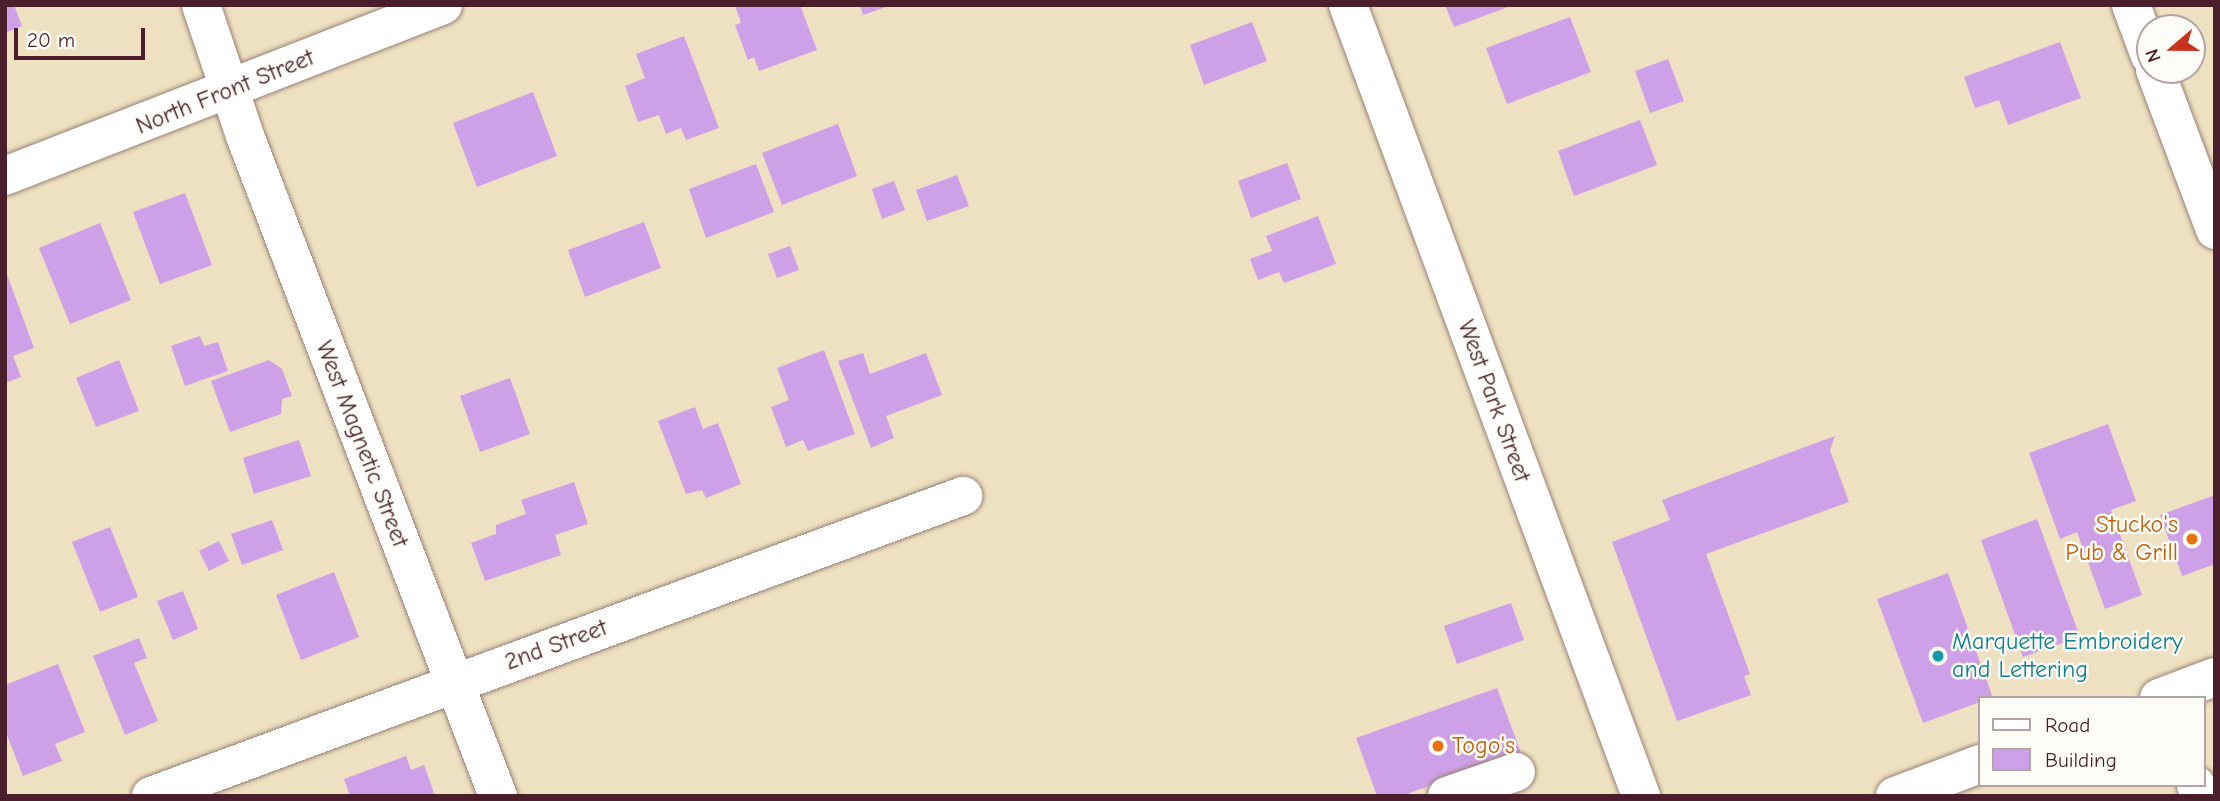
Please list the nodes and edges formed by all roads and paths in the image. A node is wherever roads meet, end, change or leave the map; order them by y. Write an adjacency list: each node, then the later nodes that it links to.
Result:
1 (201, 5): 5 (street, West Magnetic Street)
2 (443, 5): 5 (street, North Front Street)
3 (1348, 5): 17 (street, West Park Street)
4 (2160, 84): 7 (street)
5 (230, 90): 6 (street, North Front Street); 10 (street, West Magnetic Street)
6 (5, 176)
7 (2215, 230)
8 (963, 496): 10 (street, 2nd Street)
9 (2215, 677): 11 (street)
10 (453, 684): 14 (street, 2nd Street); 15 (street, West Magnetic Street)
11 (2164, 696)
12 (1979, 764): 18 (street)
13 (1516, 772): 16 (street)
14 (151, 796)
15 (498, 796)
16 (1447, 796)
17 (1641, 796)
18 (1895, 796)

